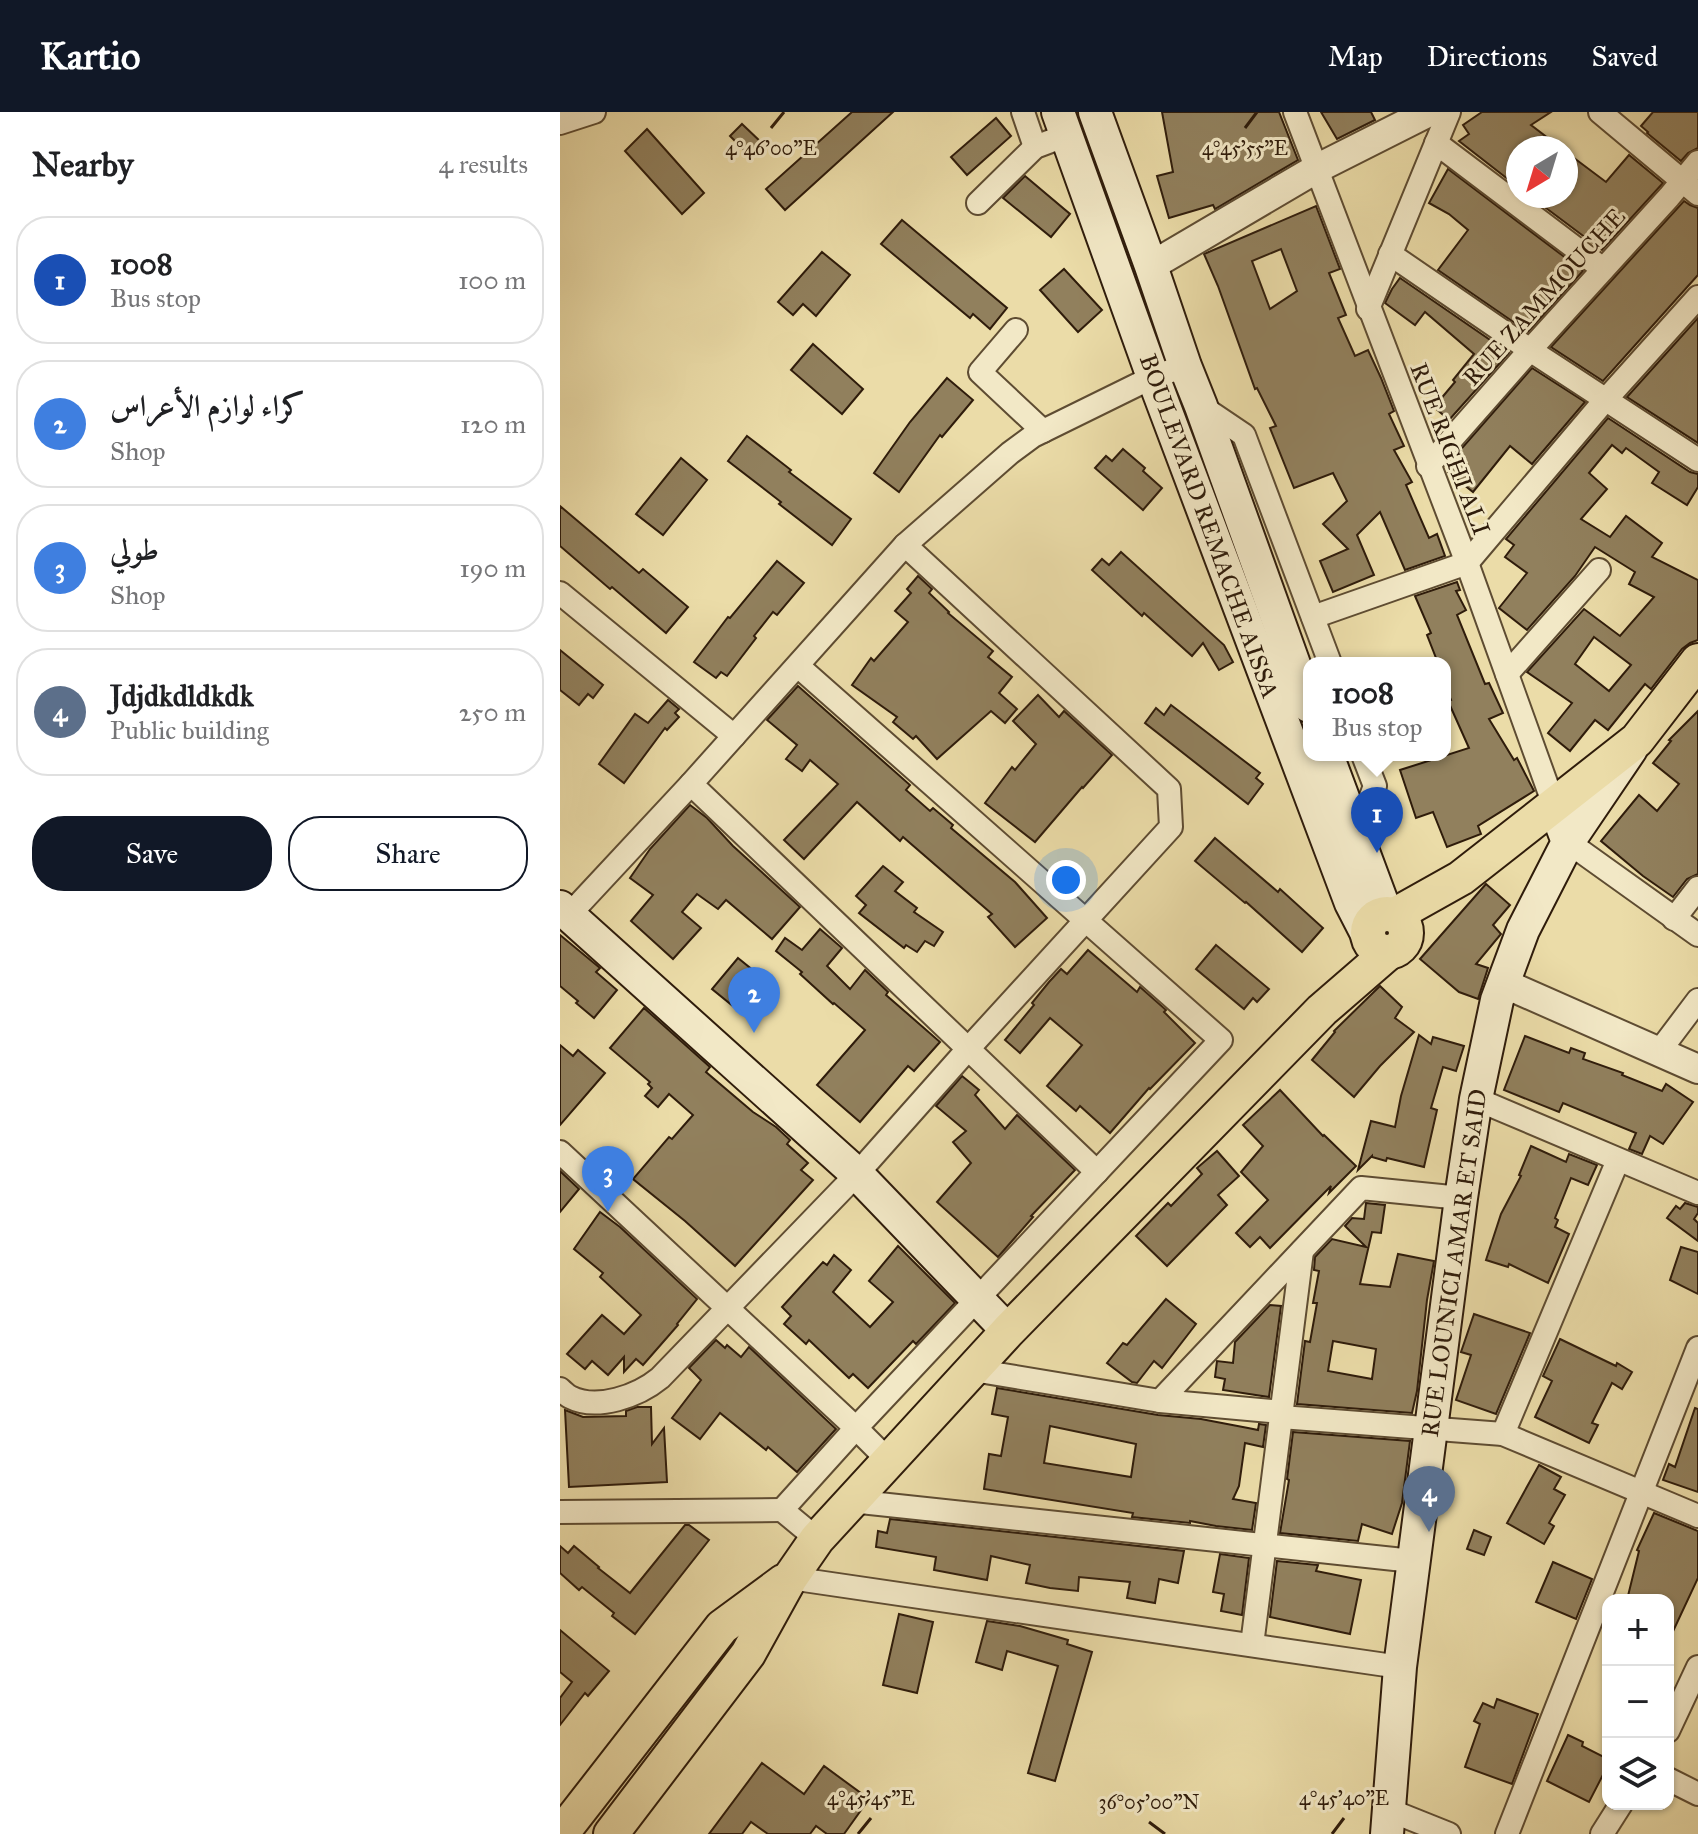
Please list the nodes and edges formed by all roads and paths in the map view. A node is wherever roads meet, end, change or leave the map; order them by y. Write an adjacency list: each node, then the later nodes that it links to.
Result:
1 (594, 112): 8 (street)
2 (1023, 112): 11 (street)
3 (1095, 112): 17 (main road, BOULEVARD REMACHE AISSA)
4 (1295, 112): 13 (street, RUE RIGHI ALI)
5 (1429, 112): 13 (street)
6 (1449, 112): 10 (street)
7 (1600, 112): 14 (street)
8 (560, 123)
9 (1062, 124): 11 (street); 24 (main road, BOULEVARD REMACHE AISSA)
10 (1436, 143): 16 (street); 18 (street)
11 (1035, 147): 15 (street)
12 (1698, 162): 14 (street, RUE ZAMMOUCHE)
13 (1316, 169): 17 (street); 20 (street, RUE RIGHI ALI)
14 (1690, 188): 18 (street, RUE ZAMMOUCHE)
15 (978, 203)
16 (1390, 254): 20 (street); 22 (street)
17 (1151, 266): 23 (main road, BOULEVARD REMACHE AISSA)
18 (1603, 269): 22 (street, RUE ZAMMOUCHE)
19 (1698, 297): 25 (street)
20 (1368, 309): 29 (street, RUE RIGHI ALI)
21 (1016, 330): 27 (street)
22 (1530, 350): 25 (street); 29 (street, RUE ZAMMOUCHE)
23 (1185, 366): 24 (street); 26 (main road, BOULEVARD REMACHE AISSA)
24 (1153, 377): 27 (street); 52 (main road, BOULEVARD REMACHE AISSA)
25 (1606, 399): 28 (street); 31 (street)
26 (1201, 406): 34 (street); 39 (main road, BOULEVARD REMACHE AISSA)
27 (1043, 431): 30 (street)
28 (1698, 460)
29 (1428, 466): 31 (street, RUE RIGHI ALI)
30 (905, 545): 37 (street); 50 (street)
31 (1467, 563): 34 (street); 38 (street, RUE RIGHI ALI)
32 (1599, 570): 38 (street)
33 (560, 593): 40 (street)
34 (1313, 617): 35 (street)
35 (1328, 657)
36 (1698, 661): 41 (main road)
37 (798, 666): 40 (street); 50 (street)
38 (1507, 674): 45 (street, RUE RIGHI ALI)
39 (1303, 689)
40 (734, 736): 44 (street)
41 (1637, 740): 45 (main road); 47 (main road, RUE LOUNICI AMAR ET SAID)
42 (1329, 761): 46 (main road)
43 (1365, 761): 46 (street)
44 (691, 784): 49 (street); 56 (street)
45 (1554, 805): 47 (main road); 52 (main road)
46 (1356, 836): 52 (main road)
47 (1568, 842): 51 (street); 54 (main road, RUE LOUNICI AMAR ET SAID)
48 (1698, 888): 51 (street)
49 (565, 911): 63 (main road)
50 (1086, 919): 56 (street); 62 (street)
51 (1674, 919): 53 (street)
52 (1385, 933): 69 (main road)
53 (1698, 935)
54 (1503, 983): 57 (street); 59 (main road, RUE LOUNICI AMAR ET SAID)
55 (1698, 1000): 57 (street)
56 (968, 1049): 62 (street); 63 (street)
57 (1658, 1053): 58 (street)
58 (1698, 1069)
59 (1476, 1099): 61 (street); 65 (main road, RUE LOUNICI AMAR ET SAID)
60 (560, 1152): 68 (street)
61 (1618, 1160): 64 (street); 77 (street)
62 (1097, 1172): 67 (street)
63 (857, 1174): 67 (main road); 68 (street)
64 (1698, 1193)
65 (1461, 1198): 66 (street); 75 (main road, RUE LOUNICI AMAR ET SAID)
66 (1302, 1251): 73 (street); 74 (street)
67 (977, 1299): 69 (main road); 76 (street)
68 (726, 1308): 72 (street); 76 (street)
69 (1008, 1331): 71 (main road)
70 (1698, 1348): 79 (street)
71 (973, 1370): 73 (street); 78 (main road)
72 (560, 1389)
73 (1160, 1401): 74 (street)
74 (1281, 1414): 75 (street); 85 (street)
75 (1431, 1427): 77 (street); 86 (main road, RUE LOUNICI AMAR ET SAID)
76 (856, 1428): 78 (street); 81 (street)
77 (1503, 1434): 79 (street)
78 (889, 1461): 80 (main road)
79 (1641, 1492): 83 (street); 99 (street)
80 (851, 1501): 84 (main road); 85 (street)
81 (782, 1510): 82 (street); 84 (street)
82 (560, 1512)
83 (1698, 1516)
84 (817, 1539): 87 (main road)
85 (1265, 1544): 86 (street); 88 (street)
86 (1413, 1561): 89 (main road, RUE LOUNICI AMAR ET SAID)
87 (790, 1578): 88 (street); 96 (main road); 97 (main road)
88 (1252, 1645): 89 (street)
89 (1400, 1667): 95 (main road, RUE LOUNICI AMAR ET SAID)
90 (1697, 1670): 91 (street)
91 (1674, 1718)
92 (1674, 1782): 93 (street)
93 (1698, 1794)
94 (1617, 1810): 100 (street)
95 (1388, 1822): 98 (street)
96 (561, 1834)
97 (611, 1834)
98 (1449, 1834)
99 (1507, 1834)
100 (1602, 1834)

